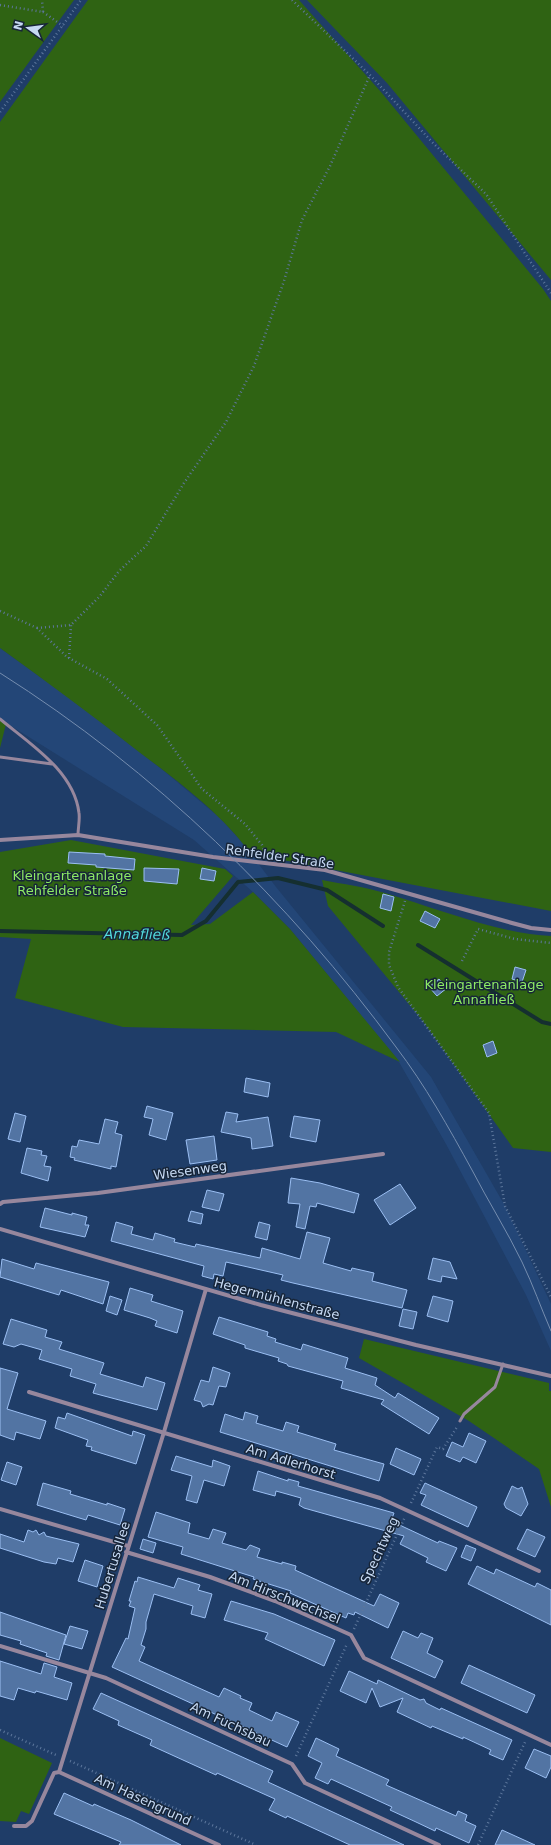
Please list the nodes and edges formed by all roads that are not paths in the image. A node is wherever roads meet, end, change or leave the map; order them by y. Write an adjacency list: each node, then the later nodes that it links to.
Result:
1 (0, 719): 3 (lane)
2 (0, 757): 3 (lane)
3 (54, 765): 4 (lane)
4 (78, 835): 5 (street, Rehfelder Straße); 6 (street, Rehfelder Straße)
5 (0, 840)
6 (551, 930)
7 (383, 1154): 8 (street, Wiesenweg)
8 (0, 1204)
9 (0, 1229): 10 (street, Hegermühlenstraße)
10 (206, 1288): 11 (street, Hegermühlenstraße); 15 (street, Hubertusallee)
11 (503, 1364): 12 (street, Hegermühlenstraße); 14 (lane)
12 (551, 1376)
13 (29, 1392): 15 (street, Am Adlerhorst)
14 (460, 1422)
15 (164, 1432): 17 (street, Hubertusallee); 19 (street, Am Adlerhorst)
16 (0, 1509): 17 (street)
17 (128, 1546): 18 (street, Hubertusallee)
18 (126, 1552): 21 (street, Hubertusallee); 22 (street, Am Hirschwechsel)
19 (539, 1571)
20 (0, 1646): 21 (street, Am Fuchsbau)
21 (88, 1673): 23 (street, Hubertusallee); 26 (street, Am Fuchsbau)
22 (551, 1745)
23 (59, 1772): 24 (street, Hubertusallee); 25 (street, Am Hasengrund)
24 (14, 1826)
25 (219, 1845)
26 (439, 1845)

